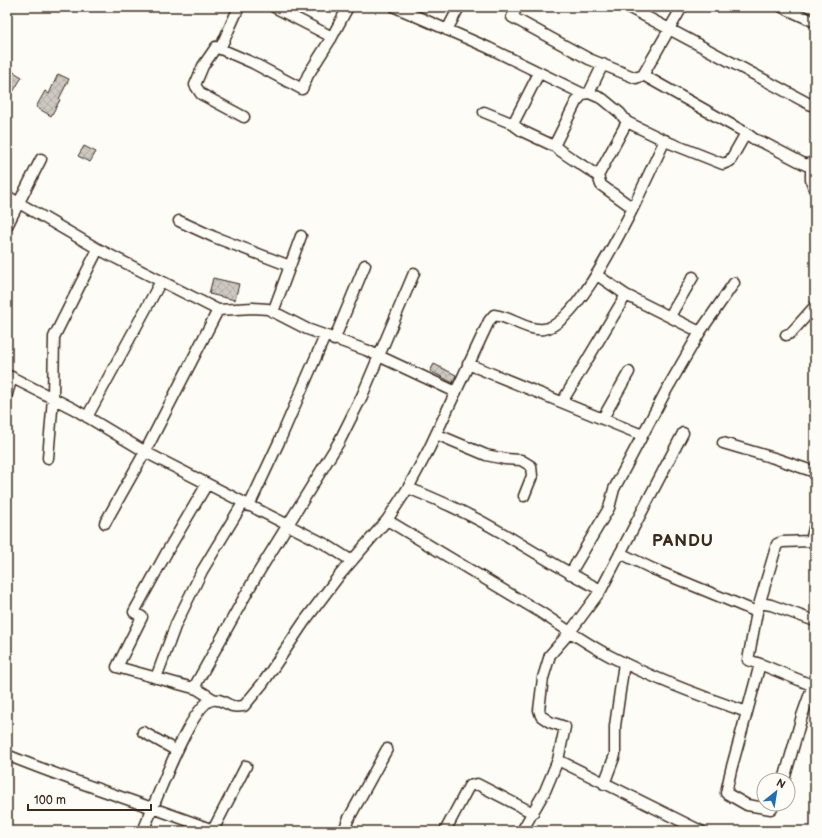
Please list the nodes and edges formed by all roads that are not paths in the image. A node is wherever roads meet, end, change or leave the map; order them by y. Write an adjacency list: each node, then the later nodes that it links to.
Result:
1 (239, 7): 14 (street)
2 (274, 7): 13 (street)
3 (348, 7): 13 (street)
4 (394, 7): 12 (street)
5 (459, 7): 12 (street)
6 (517, 7): 15 (street)
7 (628, 7): 11 (street)
8 (682, 7): 11 (street)
9 (782, 7): 10 (street)
10 (815, 22)
11 (670, 29): 17 (street); 19 (street)
12 (447, 30): 16 (street)
13 (332, 37): 14 (street)
14 (220, 48): 21 (street)
15 (603, 64): 17 (street); 18 (street)
16 (539, 73): 18 (street); 23 (street)
17 (643, 75): 24 (street)
18 (586, 94): 22 (street); 26 (street)
19 (815, 107)
20 (484, 112): 23 (street)
21 (244, 116)
22 (627, 122): 25 (street); 29 (street)
23 (510, 123): 26 (street)
24 (746, 133): 25 (street); 28 (street)
25 (665, 140): 33 (street)
26 (554, 146): 29 (street)
27 (41, 159): 32 (street)
28 (813, 162): 30 (street)
29 (598, 176): 33 (street)
30 (815, 191)
31 (7, 196): 32 (street)
32 (19, 202): 35 (street); 37 (street)
33 (633, 208): 41 (street)
34 (179, 221): 39 (street)
35 (7, 226)
36 (301, 236): 39 (street)
37 (98, 249): 43 (street); 59 (street)
38 (365, 265): 52 (street)
39 (290, 266): 48 (street)
40 (414, 273): 53 (street)
41 (597, 275): 45 (street); 54 (street)
42 (693, 277): 49 (street)
43 (161, 281): 47 (street); 61 (street)
44 (734, 283): 50 (street)
45 (626, 295): 49 (street); 60 (street)
46 (815, 306): 51 (street)
47 (218, 310): 48 (street); 67 (street)
48 (273, 312): 52 (street)
49 (670, 316): 50 (street)
50 (700, 332): 65 (street)
51 (786, 335)
52 (330, 338): 53 (street); 73 (street)
53 (379, 357): 57 (street); 77 (street)
54 (468, 364): 57 (street); 60 (street)
55 (629, 372): 62 (street)
56 (10, 376): 58 (street); 59 (street)
57 (456, 392): 64 (street)
58 (7, 394)
59 (53, 398): 61 (street); 68 (street)
60 (562, 402): 62 (street)
61 (87, 417): 67 (street)
62 (603, 418): 65 (street)
63 (683, 432): 79 (street)
64 (436, 434): 71 (street); 72 (street)
65 (642, 435): 81 (street)
66 (723, 443): 69 (street)
67 (145, 452): 70 (street); 75 (street)
68 (48, 458)
69 (815, 472)
70 (207, 484): 73 (street); 88 (street)
71 (408, 488): 74 (street); 81 (street)
72 (524, 496)
73 (246, 504): 77 (street); 88 (street)
74 (386, 520): 80 (street); 85 (street)
75 (105, 523)
76 (815, 524): 78 (street)
77 (287, 525): 80 (street); 90 (street)
78 (813, 542): 83 (street)
79 (620, 554): 82 (street); 83 (street)
80 (352, 561): 91 (street)
81 (570, 574): 82 (street)
82 (601, 590): 85 (street)
83 (758, 608): 84 (street); 87 (street)
84 (815, 621)
85 (570, 632): 86 (street); 97 (street)
86 (624, 663): 92 (street); 100 (street)
87 (760, 664): 89 (street); 92 (street)
88 (156, 678): 90 (street)
89 (814, 685): 99 (street)
90 (197, 689): 91 (street)
91 (213, 699): 95 (street)
92 (747, 712): 101 (street)
93 (143, 732): 95 (street)
94 (388, 749): 106 (street)
95 (177, 751): 102 (street)
96 (7, 755): 102 (street)
97 (558, 760): 100 (street); 103 (street)
98 (246, 766): 105 (street)
99 (786, 772)
100 (604, 784): 109 (street)
101 (756, 806)
102 (153, 807): 104 (street); 105 (street)
103 (533, 812): 107 (street); 108 (street)
104 (143, 831)
105 (214, 831)
106 (344, 831)
107 (445, 831)
108 (522, 831)
109 (701, 831)

